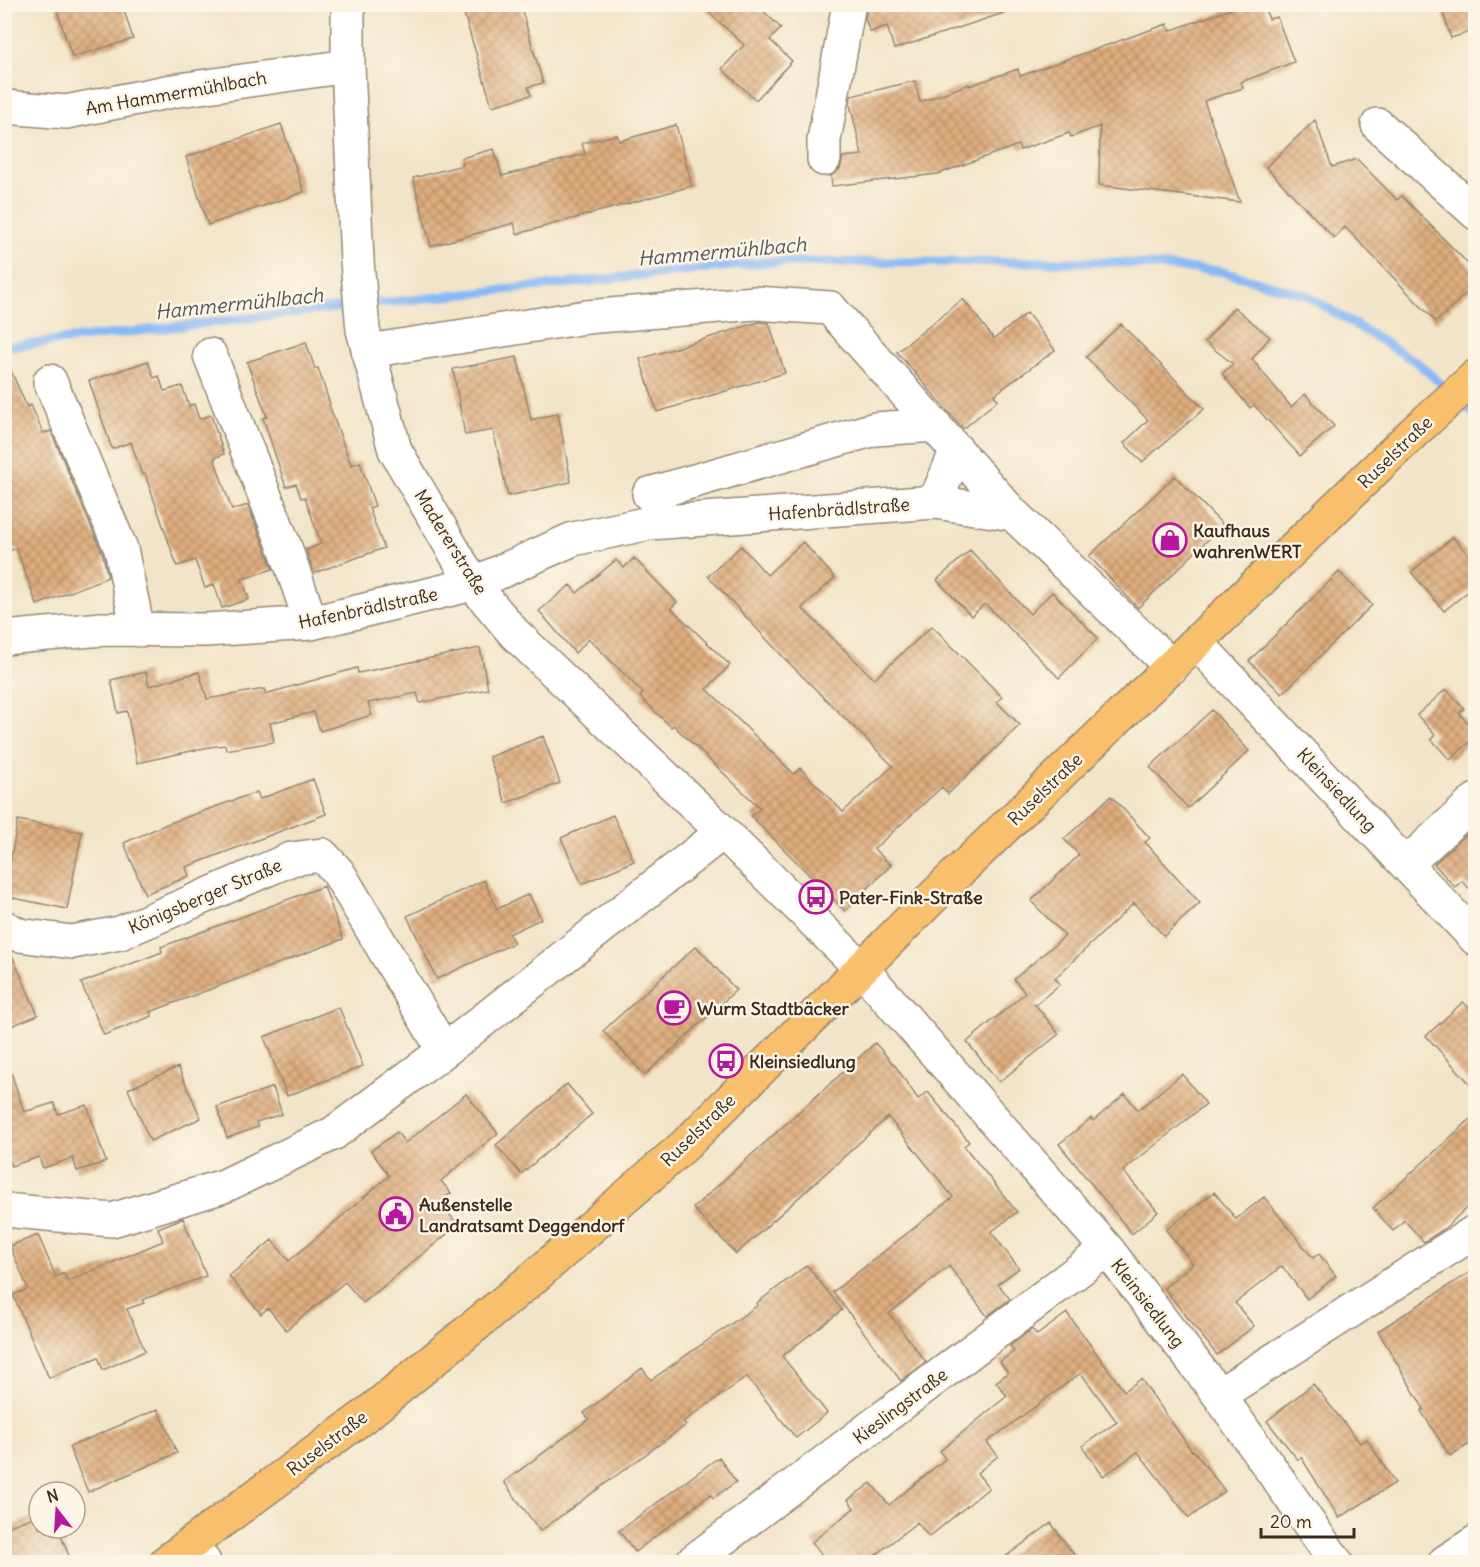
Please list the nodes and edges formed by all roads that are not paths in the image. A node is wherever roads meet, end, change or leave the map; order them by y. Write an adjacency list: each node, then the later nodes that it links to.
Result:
1 (348, 4): 3 (street, Madererstraße)
2 (849, 4): 6 (street)
3 (348, 66): 4 (street, Am Hammermühlbach); 8 (street, Madererstraße)
4 (4, 110)
5 (1378, 125): 7 (street)
6 (824, 159)
7 (1476, 213)
8 (365, 340): 12 (street); 17 (street, Madererstraße)
9 (210, 355): 18 (street)
10 (1476, 376): 21 (main road, Ruselstraße)
11 (50, 381): 19 (street)
12 (935, 425): 13 (street); 14 (street)
13 (957, 450): 15 (street, Hafenbrädlstraße); 16 (street)
14 (649, 494)
15 (935, 502): 16 (street, Hafenbrädlstraße); 17 (street, Hafenbrädlstraße)
16 (1013, 514): 22 (street)
17 (473, 584): 18 (street, Hafenbrädlstraße); 24 (street, Madererstraße)
18 (311, 623): 19 (street, Hafenbrädlstraße)
19 (138, 630): 20 (street, Hafenbrädlstraße)
20 (4, 638)
21 (1197, 643): 22 (main road, Ruselstraße); 25 (street, Kleinsiedlung)
22 (1172, 667): 28 (main road, Ruselstraße)
23 (1476, 800): 25 (street)
24 (723, 832): 28 (street, Madererstraße); 29 (street)
25 (1406, 864): 27 (street, Kleinsiedlung)
26 (4, 927): 29 (street, Königsberger Straße)
27 (1476, 939)
28 (861, 968): 32 (street, Kleinsiedlung); 35 (main road, Ruselstraße)
29 (444, 1051): 30 (street)
30 (4, 1210)
31 (1476, 1232): 33 (street)
32 (1107, 1249): 33 (street, Kleinsiedlung); 36 (street, Kieslingstraße)
33 (1219, 1395): 37 (street, Kleinsiedlung)
34 (1476, 1542): 38 (street)
35 (187, 1556)
36 (692, 1563)
37 (1336, 1563)
38 (1445, 1563)

